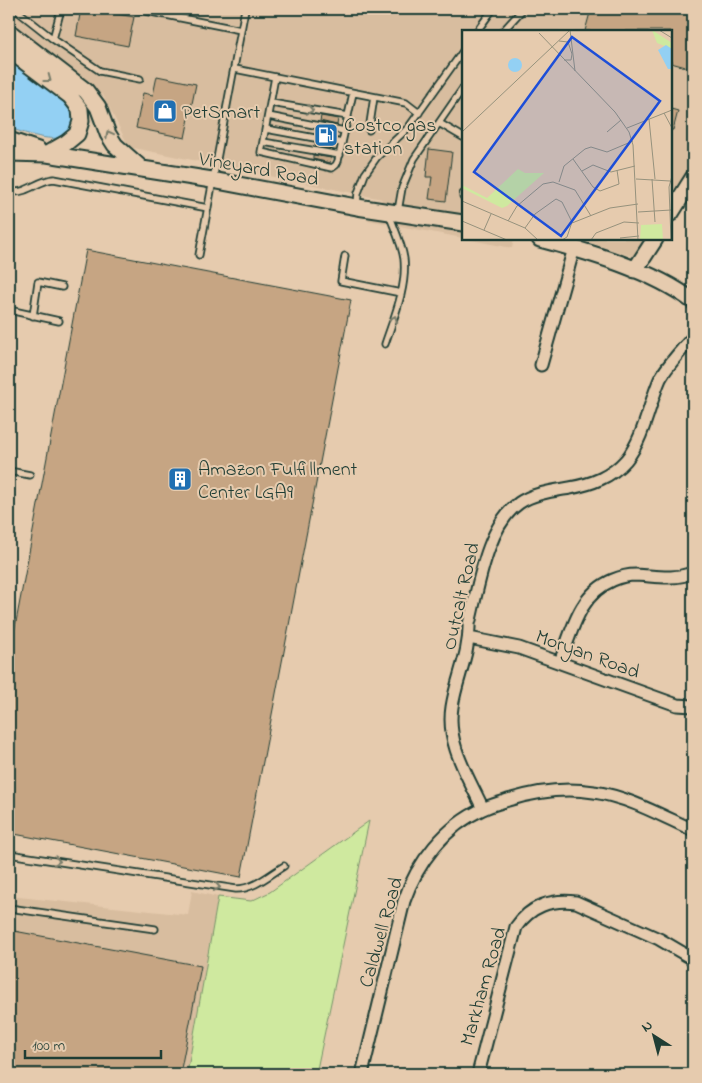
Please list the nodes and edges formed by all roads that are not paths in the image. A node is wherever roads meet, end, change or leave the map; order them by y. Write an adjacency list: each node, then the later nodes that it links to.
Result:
1 (15, 9): 11 (lane)
2 (61, 9): 11 (lane)
3 (136, 9): 7 (lane)
4 (245, 9): 7 (lane)
5 (493, 9): 8 (lane)
6 (523, 9): 9 (lane)
7 (242, 30): 14 (lane)
8 (478, 30)
9 (504, 30)
10 (9, 32): 35 (street, one-way to 10)
11 (53, 39): 16 (lane)
12 (9, 50): 33 (street, one-way to 33)
13 (462, 52): 21 (lane)
14 (235, 68): 15 (lane); 37 (lane)
15 (275, 77): 18 (lane); 20 (lane)
16 (140, 80)
17 (462, 89): 24 (lane)
18 (353, 93): 19 (lane); 23 (lane)
19 (374, 97): 21 (lane); 26 (lane)
20 (271, 103): 22 (lane); 23 (lane, one-way to 23)
21 (419, 113): 38 (lane)
22 (268, 116): 25 (lane); 27 (lane)
23 (348, 116): 27 (lane)
24 (439, 123): 28 (lane); 42 (lane)
25 (266, 129): 30 (lane); 31 (lane)
26 (368, 130)
27 (345, 131): 31 (lane)
28 (462, 136)
29 (9, 140): 33 (street, Vineyard Road)
30 (263, 142): 34 (lane); 34 (lane)
31 (342, 143): 34 (lane)
32 (9, 153): 33 (street, Vineyard Road)
33 (47, 154): 35 (street, Vineyard Road)
34 (340, 154)
35 (142, 168): 37 (street, Vineyard Road)
36 (693, 178): 41 (street)
37 (212, 180): 38 (street, Vineyard Road); 40 (lane)
38 (357, 207): 42 (street, Vineyard Road)
39 (9, 208): 40 (lane)
40 (208, 208): 47 (lane)
41 (672, 211)
42 (393, 213): 43 (street, Vineyard Road); 51 (lane)
43 (462, 223)
44 (544, 240): 46 (street)
45 (654, 240): 49 (street)
46 (574, 248): 49 (street); 58 (street)
47 (199, 255)
48 (345, 256): 51 (lane)
49 (635, 270): 52 (street)
50 (62, 287): 54 (lane)
51 (401, 293): 57 (lane, one-way to 51)
52 (693, 301)
53 (9, 310): 54 (lane)
54 (33, 316): 55 (lane)
55 (59, 321)
56 (693, 337): 62 (street, Outcalt Road)
57 (385, 344)
58 (541, 365)
59 (9, 471): 60 (lane)
60 (30, 475)
61 (693, 573): 63 (street)
62 (469, 638): 63 (street, Moryan Road); 65 (street, Outcalt Road)
63 (560, 662): 64 (street, Moryan Road)
64 (693, 706)
65 (483, 809): 66 (street, Caldwell Road); 72 (street, Caldwell Road)
66 (693, 830)
67 (9, 854): 68 (lane, one-way to 68)
68 (284, 866)
69 (9, 908): 70 (lane)
70 (155, 929)
71 (693, 959): 73 (street, Markham Road)
72 (362, 1074)
73 (478, 1074)

